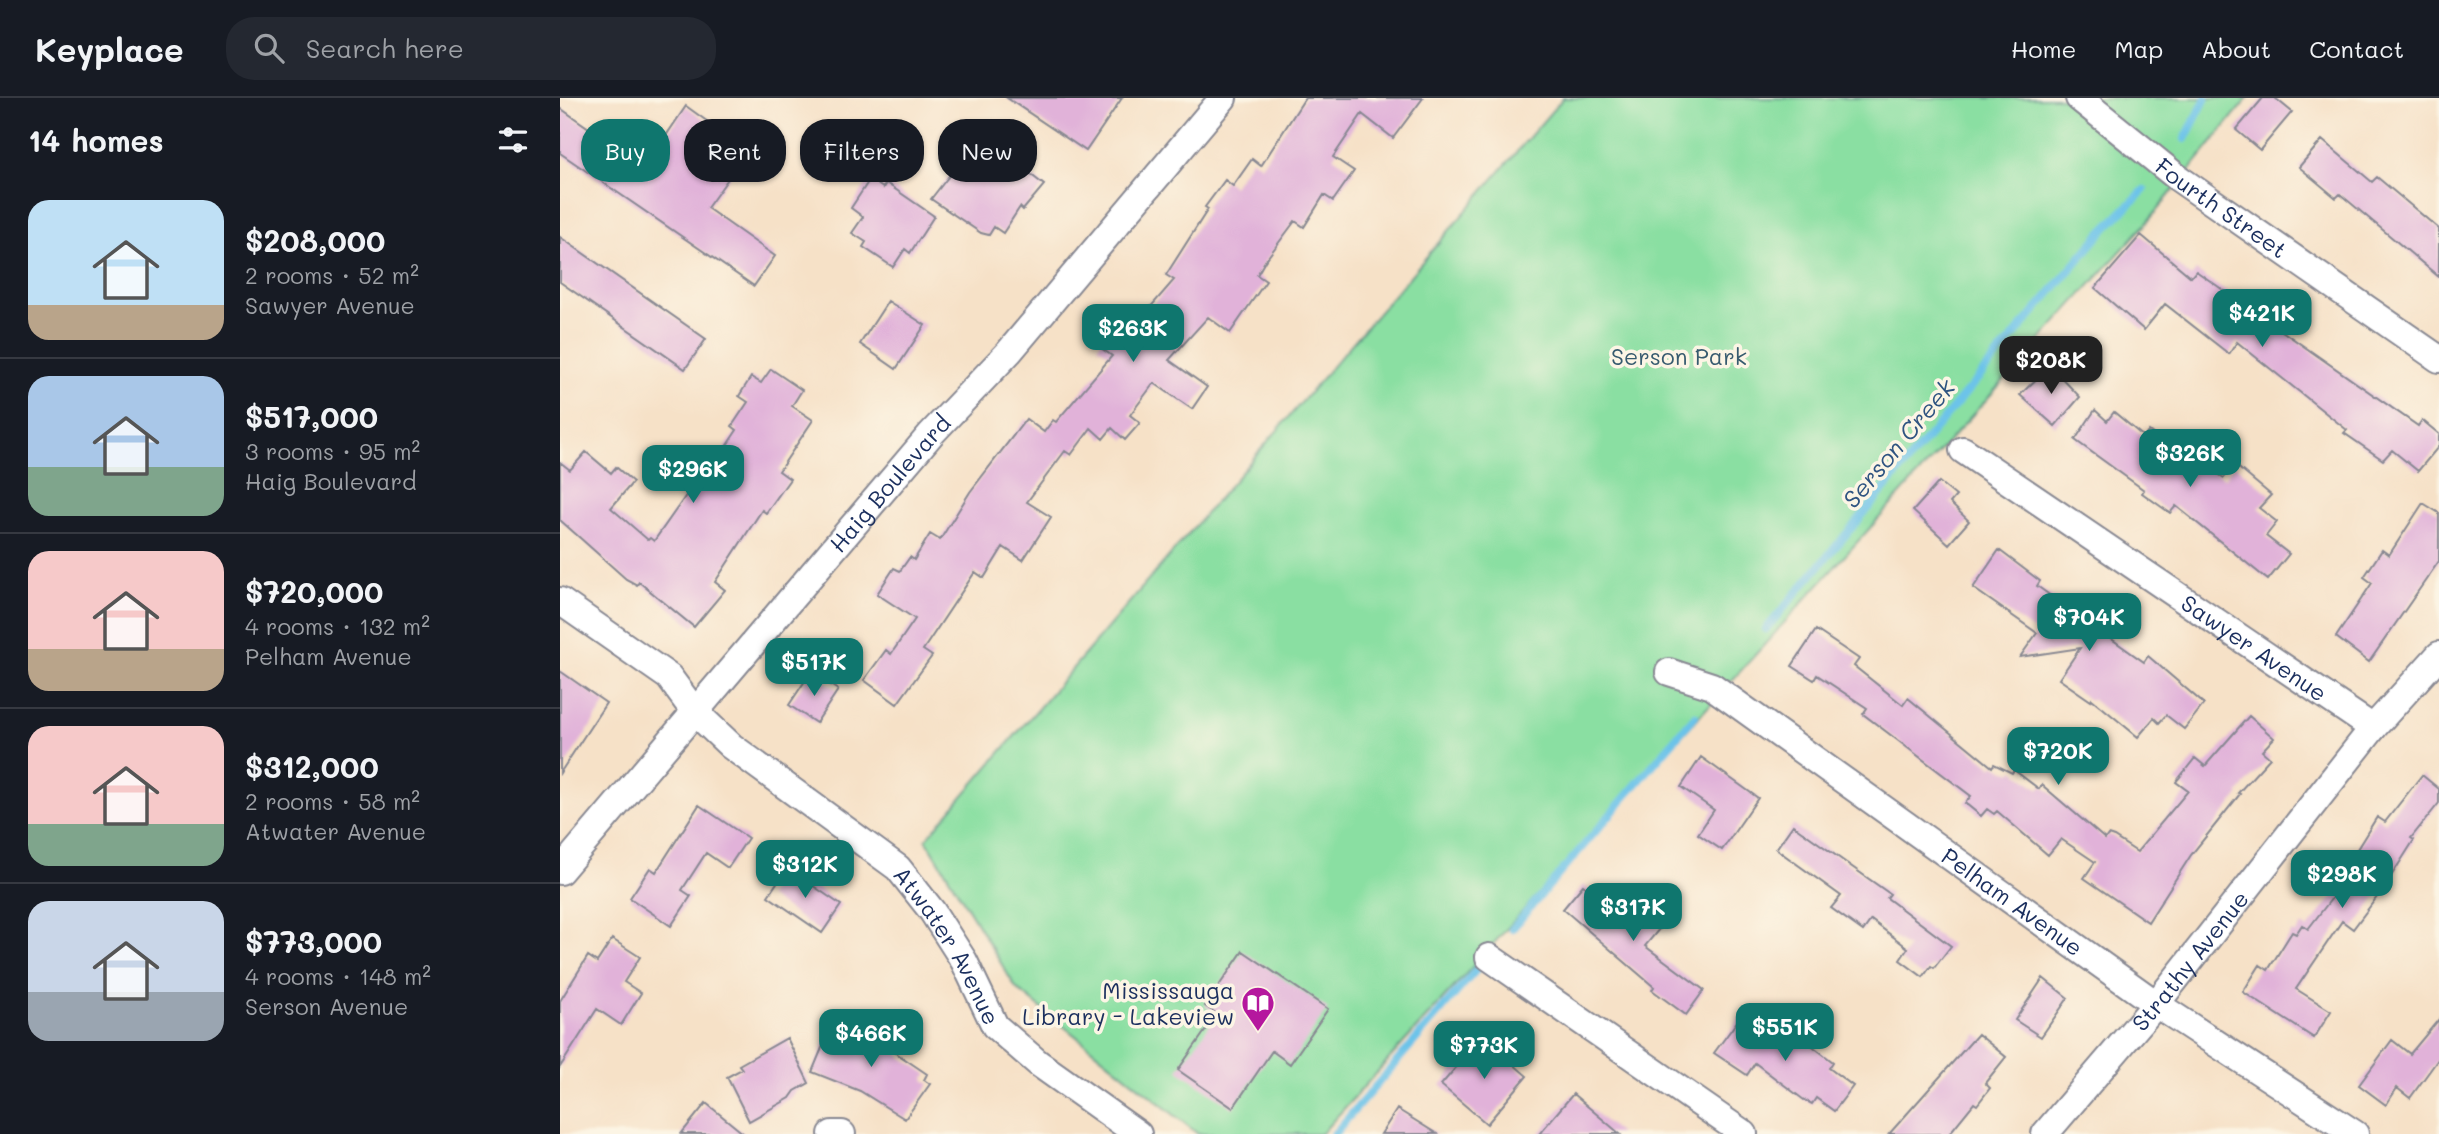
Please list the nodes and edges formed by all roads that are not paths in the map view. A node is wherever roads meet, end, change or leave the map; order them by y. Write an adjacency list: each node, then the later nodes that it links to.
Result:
1 (1223, 98): 8 (street, Haig Boulevard)
2 (2079, 98): 3 (street, Fourth Street)
3 (2439, 359)
4 (1962, 450): 9 (street, Sawyer Avenue)
5 (560, 601): 8 (street, Atwater Avenue)
6 (2439, 655): 9 (street, Strathy Avenue)
7 (1668, 671): 12 (street, Pelham Avenue)
8 (694, 711): 10 (street, Haig Boulevard); 15 (street, Atwater Avenue)
9 (2372, 728): 12 (street, Strathy Avenue)
10 (560, 871)
11 (1489, 957): 16 (street)
12 (2156, 1004): 17 (street, Strathy Avenue); 18 (street, Pelham Avenue)
13 (832, 1134): 14 (street)
14 (842, 1134)
15 (1138, 1134)
16 (1744, 1134)
17 (2045, 1134)
18 (2355, 1134)

